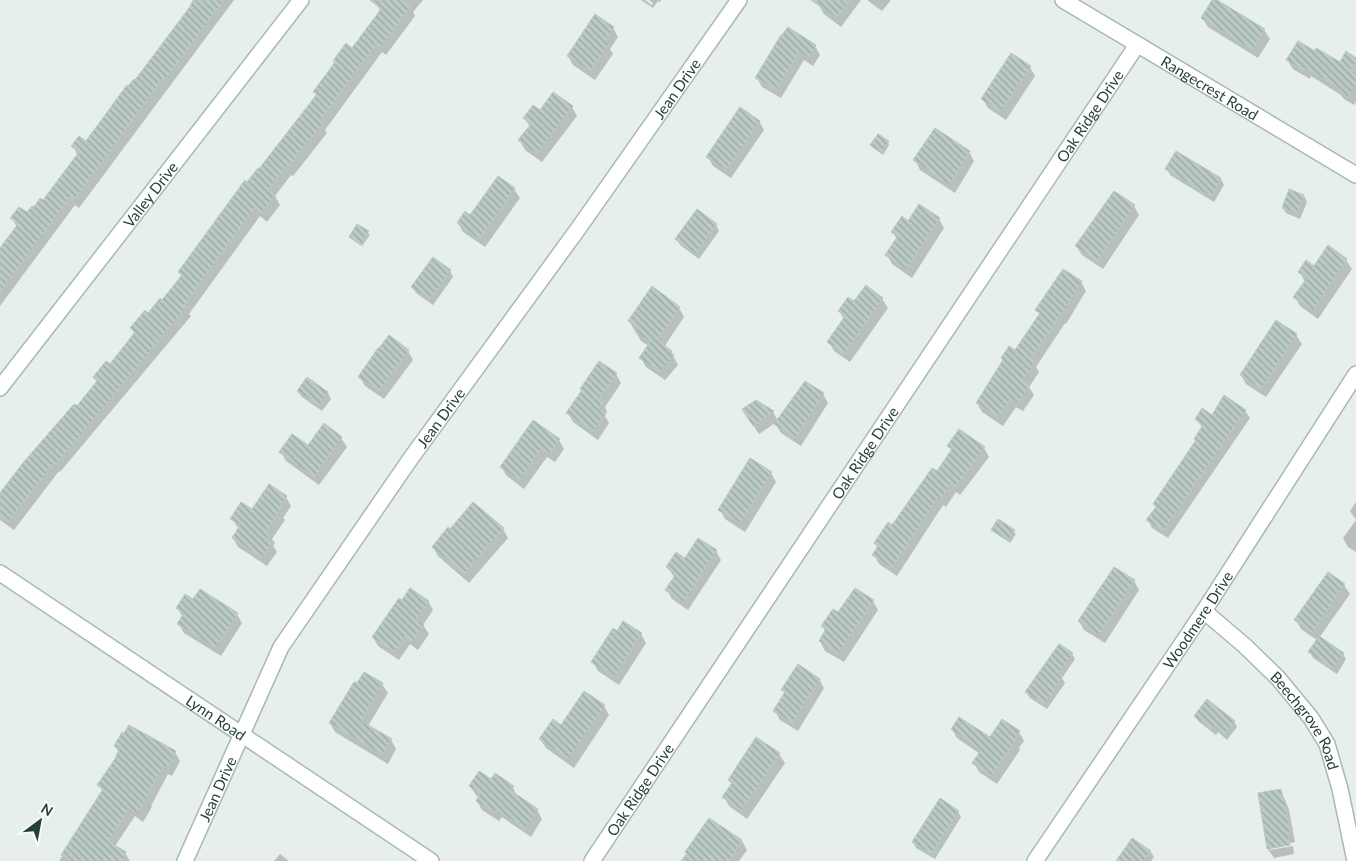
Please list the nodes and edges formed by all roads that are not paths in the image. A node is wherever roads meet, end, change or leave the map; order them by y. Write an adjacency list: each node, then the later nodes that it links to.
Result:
1 (301, 0): 7 (street, Valley Drive)
2 (740, 0): 10 (street, Jean Drive)
3 (1063, 0): 4 (street, Rangecrest Road)
4 (1137, 45): 5 (street, Rangecrest Road); 13 (street, Oak Ridge Drive)
5 (1356, 175)
6 (1356, 374): 9 (street, Woodmere Drive)
7 (0, 388)
8 (0, 573): 10 (street, Lynn Road)
9 (1204, 610): 14 (street, Woodmere Drive); 15 (street, Beechgrove Road)
10 (242, 733): 11 (street, Jean Drive); 12 (street, Lynn Road)
11 (185, 861)
12 (431, 861)
13 (592, 861)
14 (1035, 861)
15 (1355, 861)

